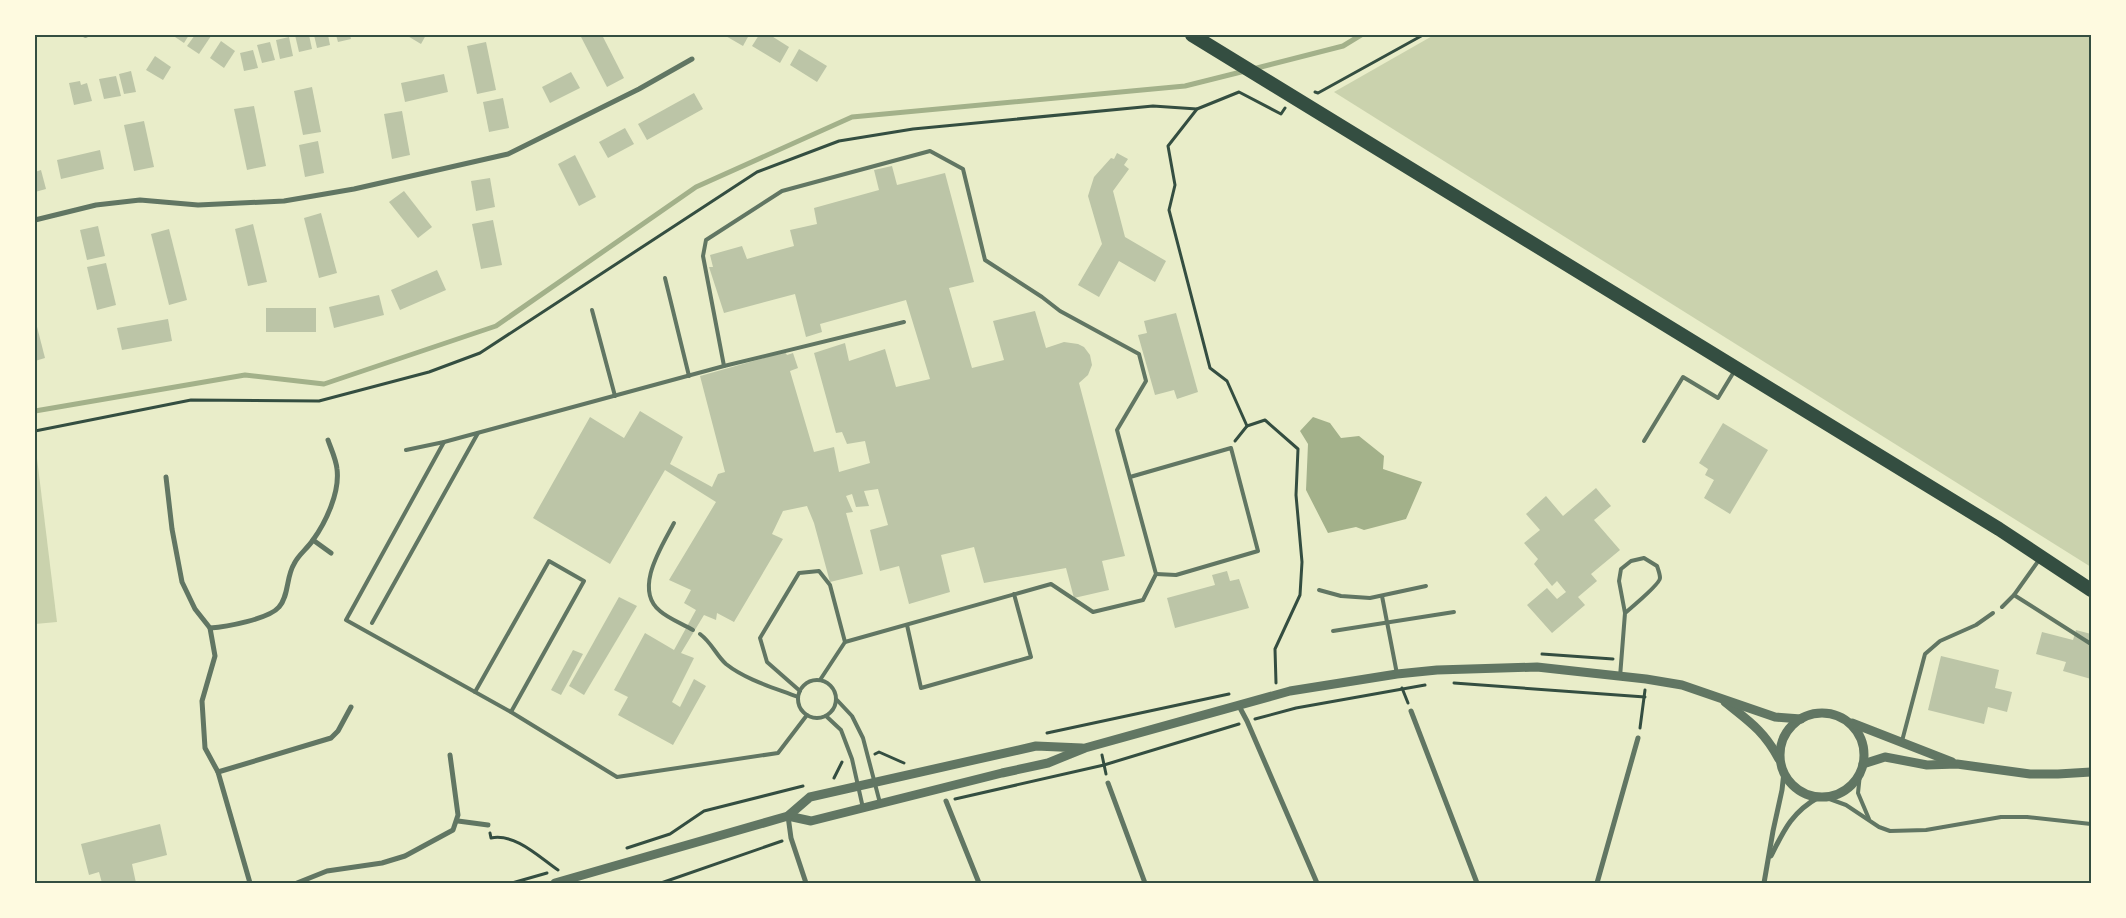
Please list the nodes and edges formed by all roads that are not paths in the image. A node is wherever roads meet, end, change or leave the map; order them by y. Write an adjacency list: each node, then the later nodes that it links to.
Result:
1 (1192, 35): 8 (highway)
2 (692, 59): 3 (street)
3 (35, 220)
4 (665, 278): 9 (lane)
5 (592, 310): 10 (lane)
6 (904, 322): 7 (lane)
7 (724, 366): 9 (lane); 17 (lane)
8 (1736, 368): 13 (lane); 21 (highway)
9 (689, 376): 10 (lane)
10 (615, 396): 11 (lane)
11 (478, 433): 14 (lane); 33 (lane)
12 (328, 440): 19 (street)
13 (1644, 441)
14 (444, 442): 15 (lane); 46 (lane)
15 (406, 450)
16 (166, 477): 36 (street)
17 (1130, 477): 22 (lane); 22 (lane)
18 (674, 523): 37 (lane)
19 (313, 540): 20 (street); 36 (street)
20 (331, 553)
21 (2041, 558): 25 (highway); 27 (lane)
22 (1156, 574): 26 (lane)
23 (1426, 586): 28 (lane)
24 (1318, 590): 28 (lane)
25 (2091, 590)
26 (1014, 594): 35 (lane); 35 (lane)
27 (2014, 595): 29 (lane); 41 (lane)
28 (1382, 596): 34 (lane)
29 (2002, 607)
30 (1454, 612): 34 (lane)
31 (1625, 613): 31 (lane); 43 (lane)
32 (1993, 613): 59 (lane)
33 (372, 623)
34 (1387, 623): 38 (lane); 42 (lane)
35 (907, 625): 40 (lane)
36 (210, 628): 65 (street)
37 (693, 630)
38 (1333, 631)
39 (700, 634): 48 (lane)
40 (845, 642): 44 (lane); 45 (lane)
41 (2091, 644)
42 (1397, 674): 43 (street); 50 (street)
43 (1620, 677): 47 (street)
44 (820, 680): 45 (lane); 49 (lane)
45 (800, 691): 48 (lane)
46 (474, 692): 53 (lane); 53 (lane)
47 (1717, 696): 56 (street); 62 (street)
48 (798, 697): 54 (lane)
49 (836, 700): 55 (lane); 69 (lane)
50 (1239, 706): 60 (street); 88 (street)
51 (351, 707): 65 (street)
52 (1411, 711): 89 (street)
53 (511, 712): 54 (lane)
54 (807, 716): 55 (lane)
55 (826, 716): 71 (lane)
56 (1801, 719): 57 (street); 62 (street)
57 (1848, 722): 59 (street); 63 (street)
58 (1638, 738): 90 (street)
59 (1902, 744): 64 (street)
60 (1085, 748): 69 (street); 74 (street)
61 (450, 755): 77 (street)
62 (1780, 760): 66 (street)
63 (1863, 764): 64 (street); 68 (street)
64 (1957, 764): 67 (street)
65 (218, 772): 82 (street)
66 (1784, 772): 72 (street); 81 (street)
67 (2091, 772)
68 (1860, 774): 72 (street); 78 (lane)
69 (875, 783): 71 (street); 74 (lane)
70 (1108, 783): 87 (street)
71 (858, 786): 75 (lane); 76 (street)
72 (1821, 797): 78 (lane); 81 (street)
73 (946, 801): 86 (street)
74 (880, 803): 75 (street)
75 (863, 808): 76 (street)
76 (788, 816): 84 (street); 85 (street)
77 (458, 821): 80 (street); 83 (street)
78 (1870, 822): 79 (lane)
79 (2091, 824)
80 (488, 825)
81 (1770, 859): 91 (street)
82 (250, 883)
83 (298, 883)
84 (555, 883)
85 (806, 883)
86 (979, 883)
87 (1146, 883)
88 (1317, 883)
89 (1476, 883)
90 (1597, 883)
91 (1764, 883)

